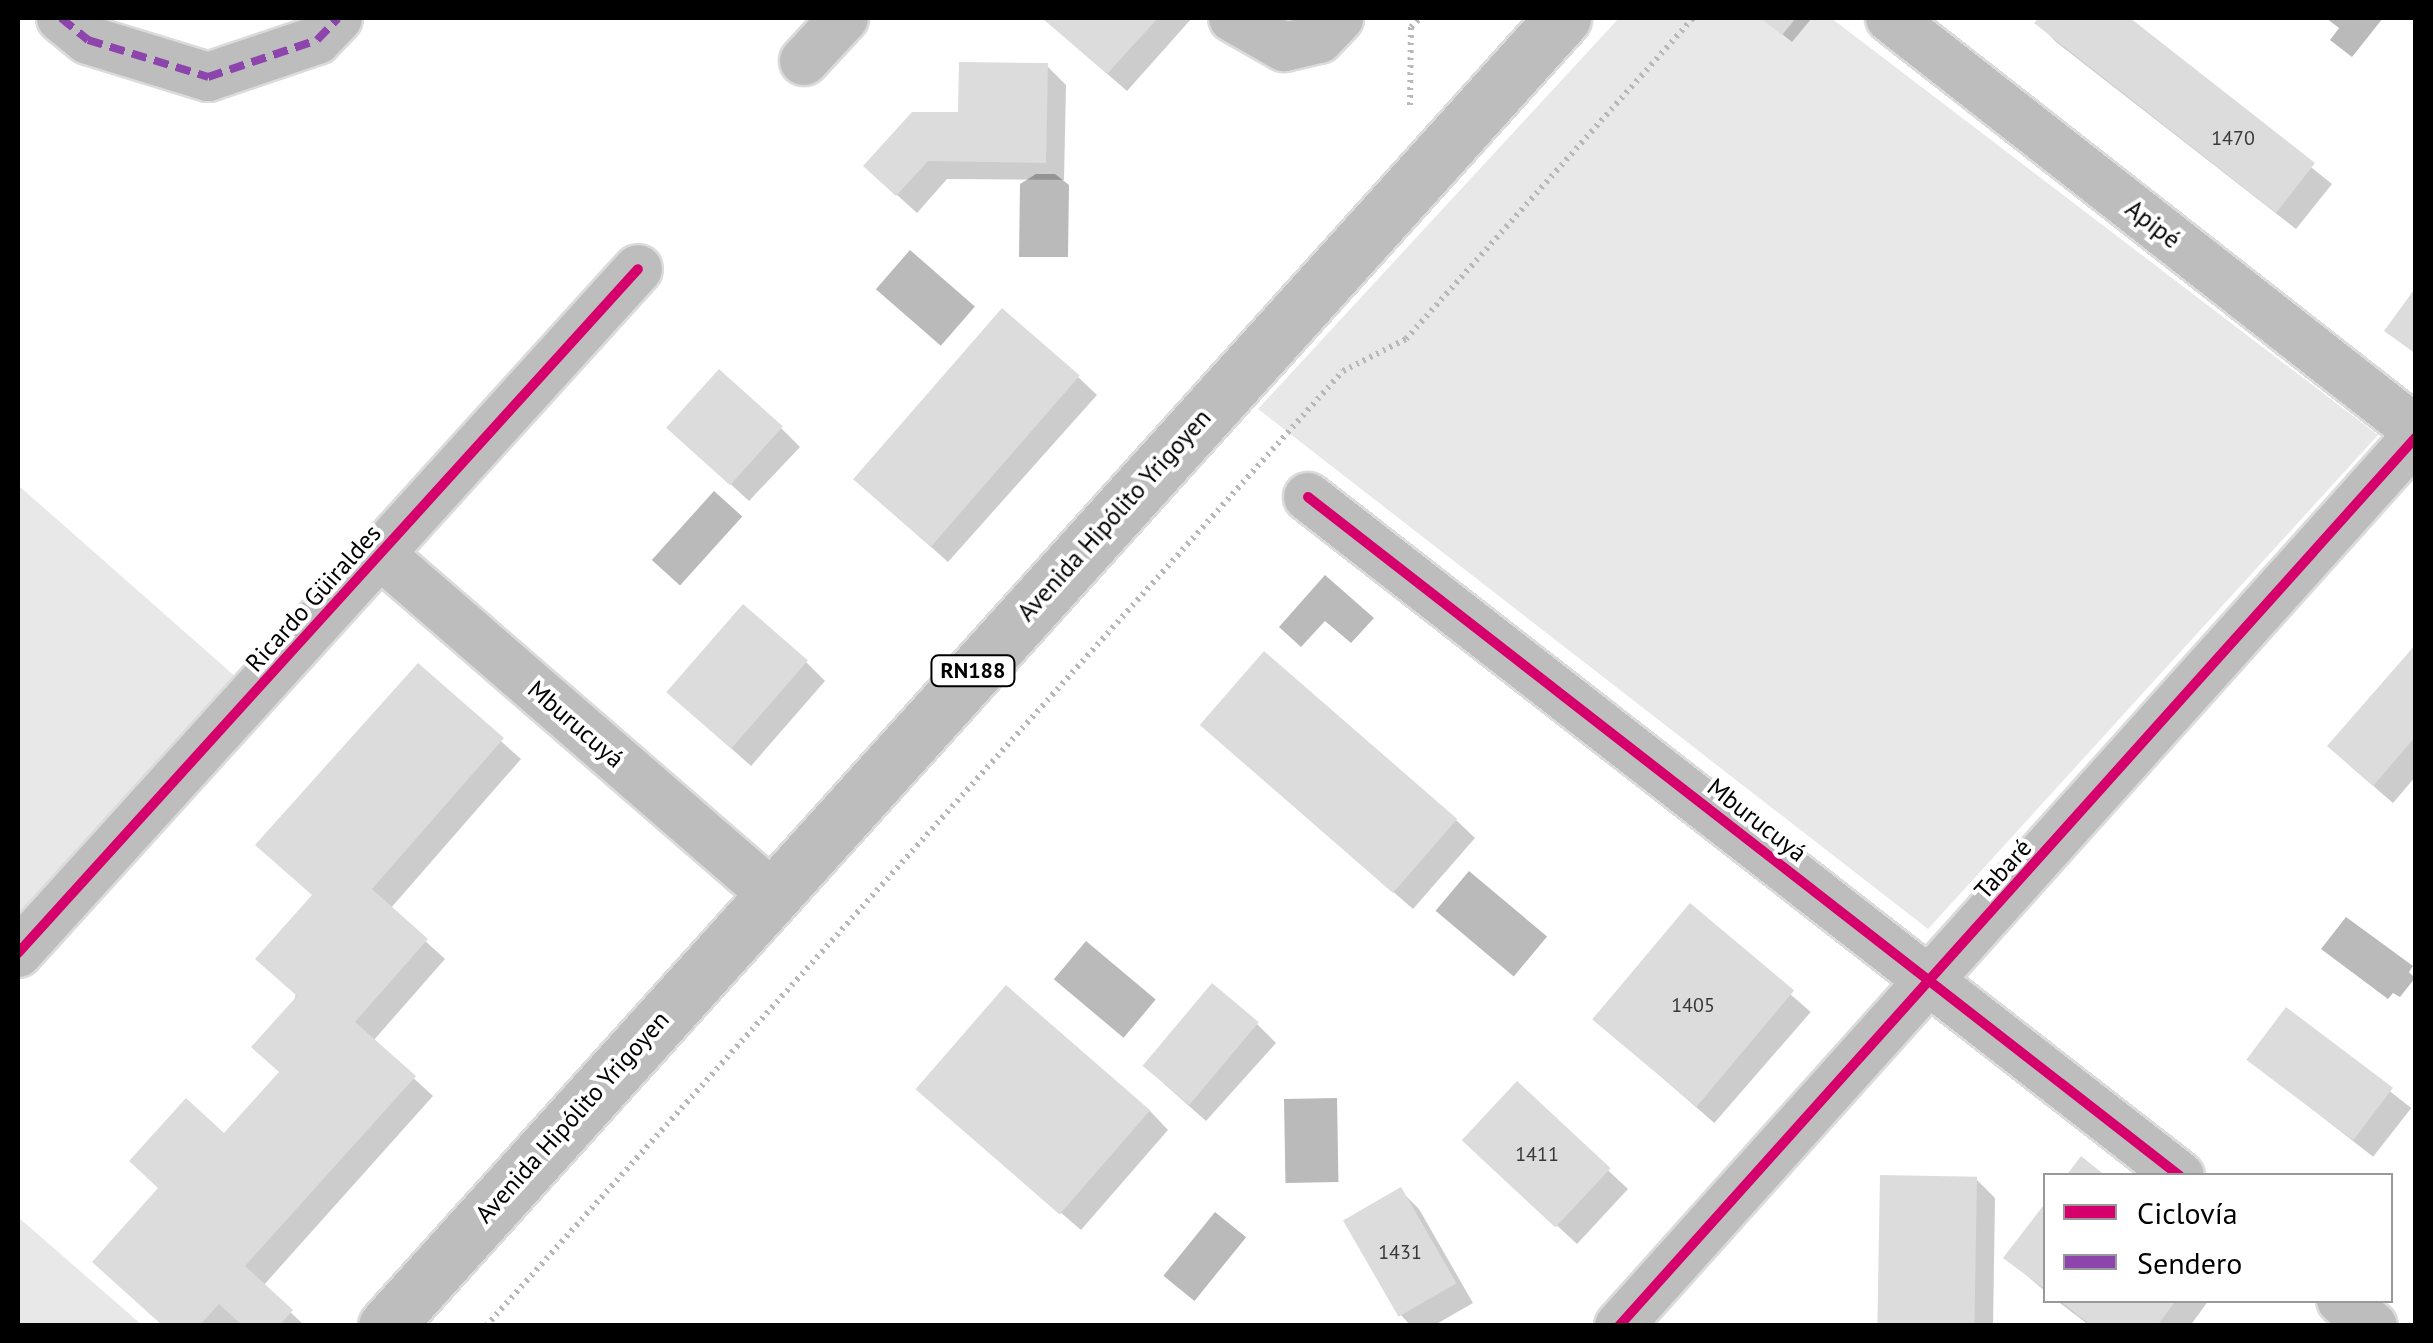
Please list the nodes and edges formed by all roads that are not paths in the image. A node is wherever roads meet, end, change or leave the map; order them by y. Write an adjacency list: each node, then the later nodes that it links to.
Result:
1 (61, 18): 2 (street)
2 (338, 18)
3 (844, 18): 8 (street)
4 (1232, 18): 7 (street)
5 (1563, 18): 13 (main road, Avenida Hipólito Yrigoyen / RN188)
6 (1890, 18): 10 (street, Apipé)
7 (1329, 28)
8 (804, 60)
9 (638, 269): 12 (street, Ricardo Güiraldes)
10 (2416, 433): 15 (street, Tabaré)
11 (1308, 498): 15 (street, Mburucuyá)
12 (380, 554): 13 (street, Mburucuyá); 14 (street, Ricardo Güiraldes)
13 (772, 894): 18 (main road, Avenida Hipólito Yrigoyen / RN188)
14 (18, 954)
15 (1930, 980): 16 (street, Mburucuyá); 19 (street, Tabaré)
16 (2176, 1173)
17 (2344, 1303): 20 (street)
18 (386, 1326)
19 (1618, 1326)
20 (2372, 1326)

